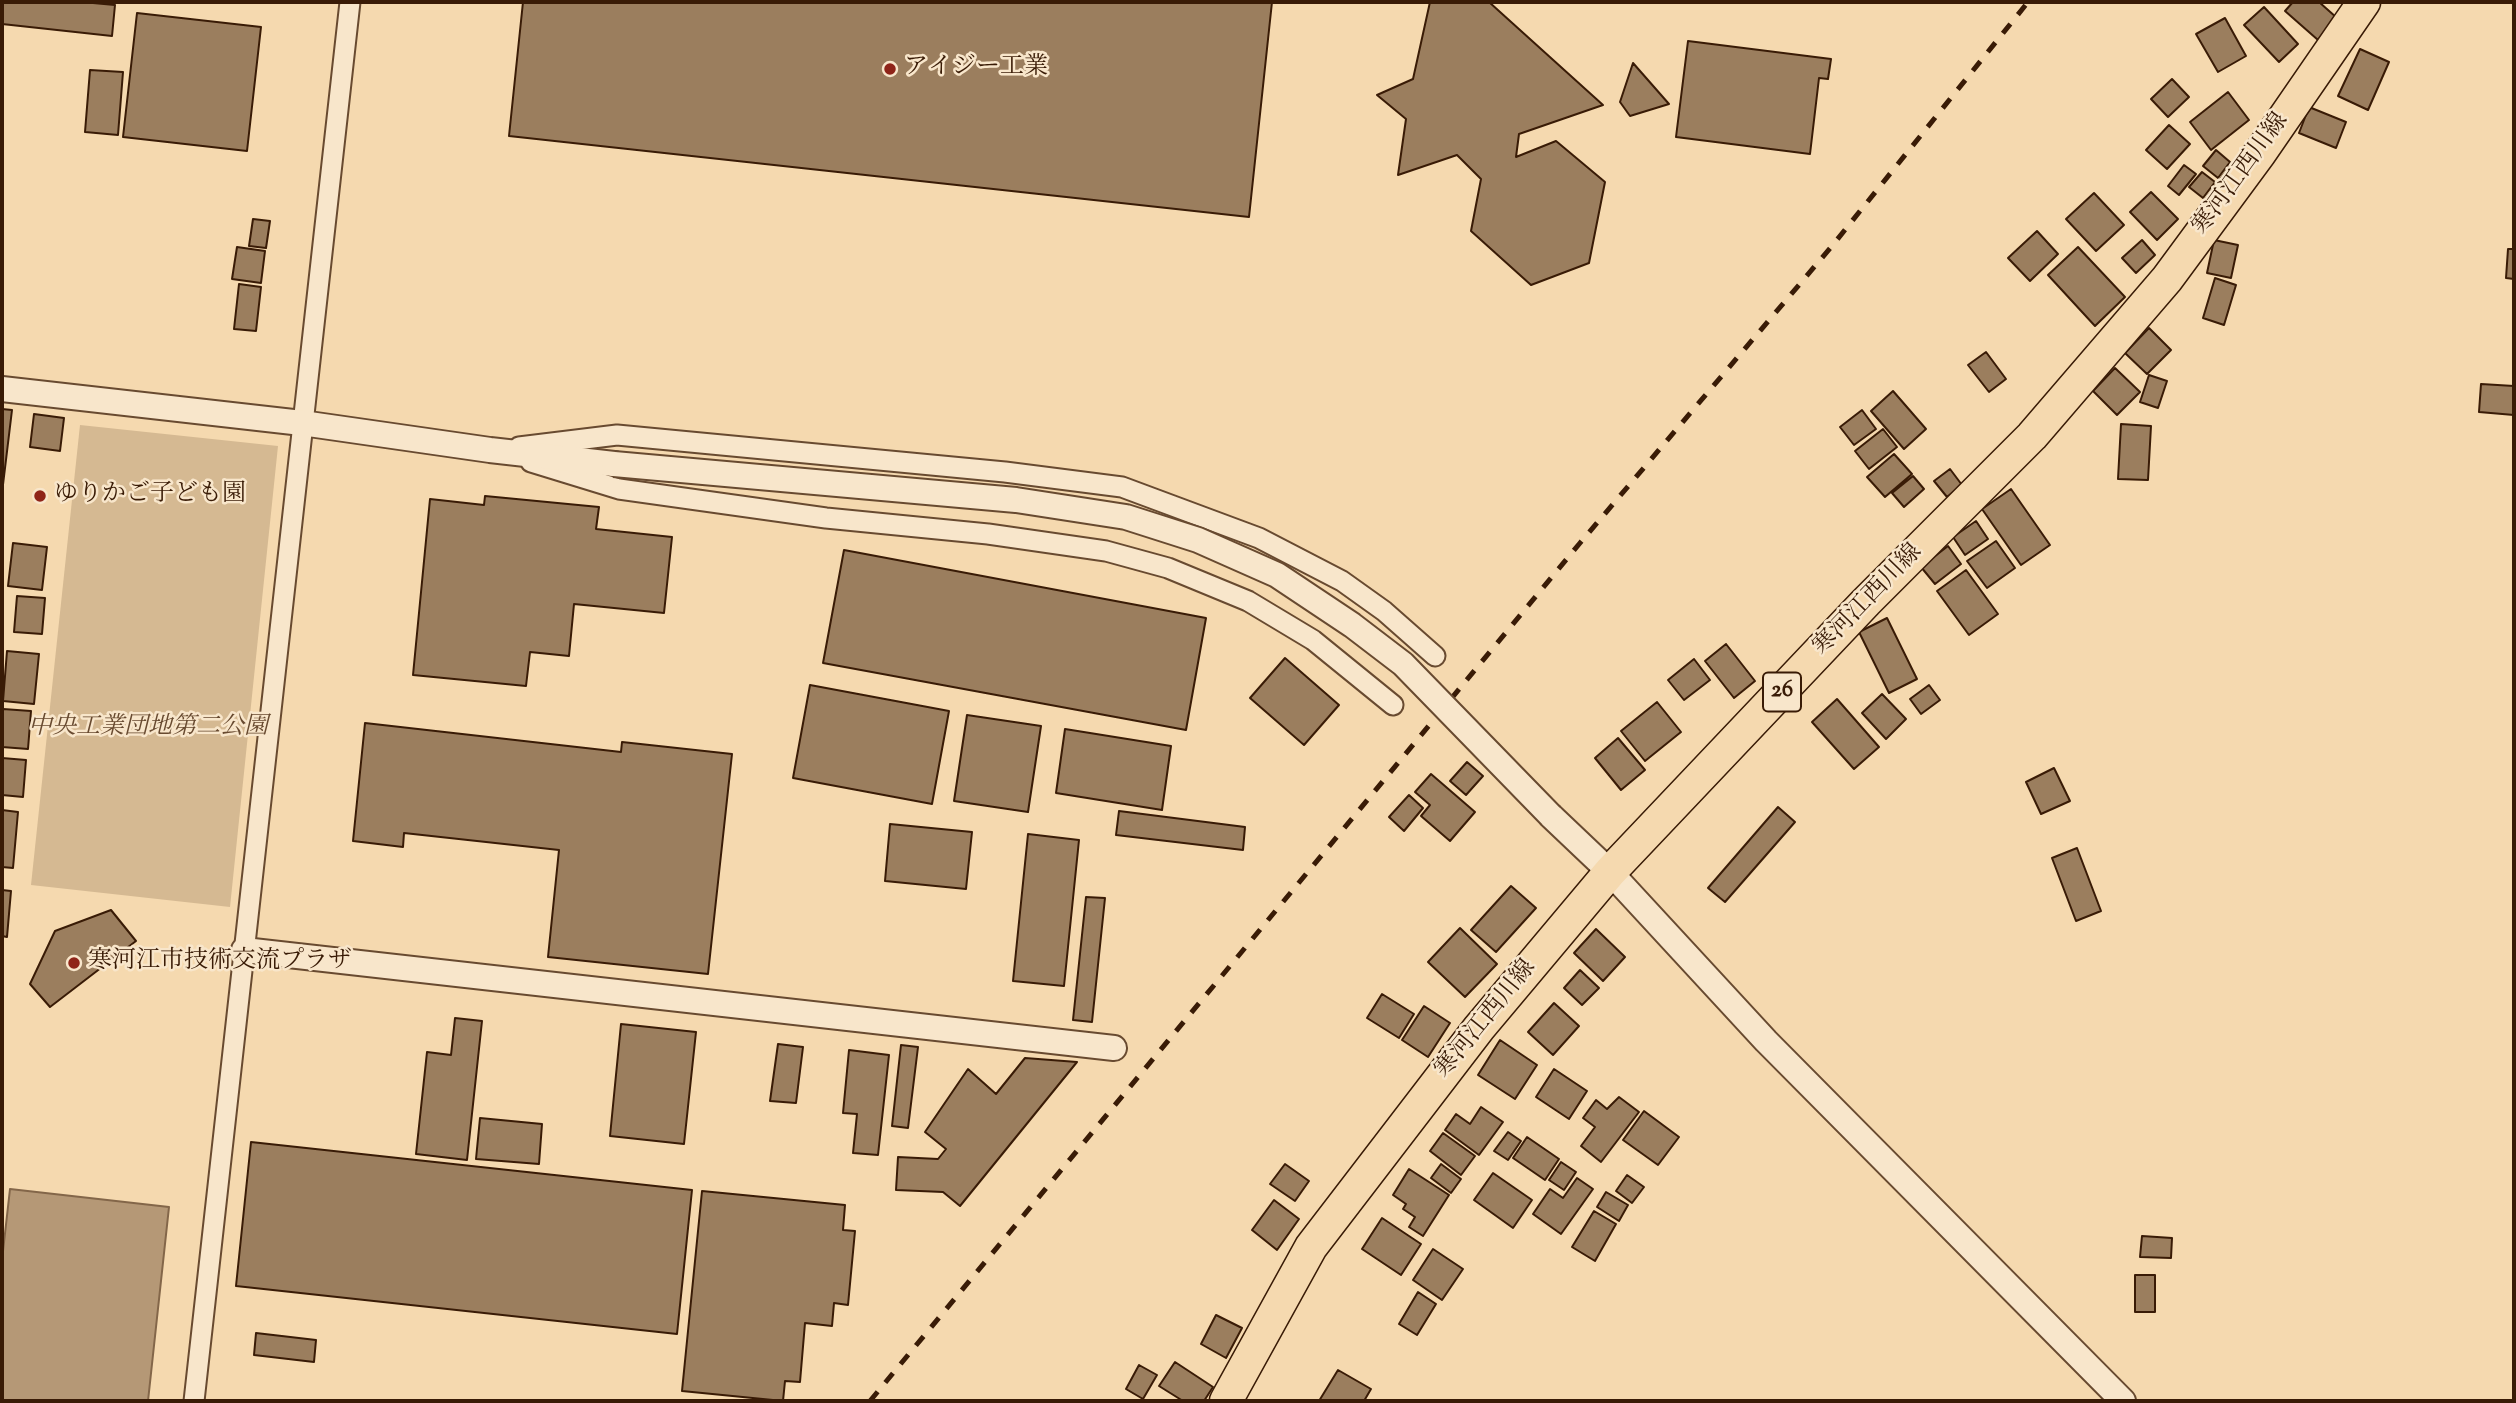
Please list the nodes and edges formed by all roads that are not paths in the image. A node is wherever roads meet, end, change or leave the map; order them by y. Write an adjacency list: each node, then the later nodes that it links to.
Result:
1 (350, 2): 4 (street)
2 (2364, 2): 8 (main road, 寒河江西川線 / 26)
3 (2, 389): 4 (street)
4 (302, 423): 5 (street); 9 (street)
5 (490, 450): 6 (street); 7 (street); 8 (street, bridge)
6 (1435, 656)
7 (1393, 705)
8 (1610, 872): 12 (main road, 寒河江西川線 / 26); 13 (street)
9 (244, 950): 10 (street); 11 (street)
10 (1114, 1048)
11 (194, 1401)
12 (1226, 1401)
13 (2123, 1401)

